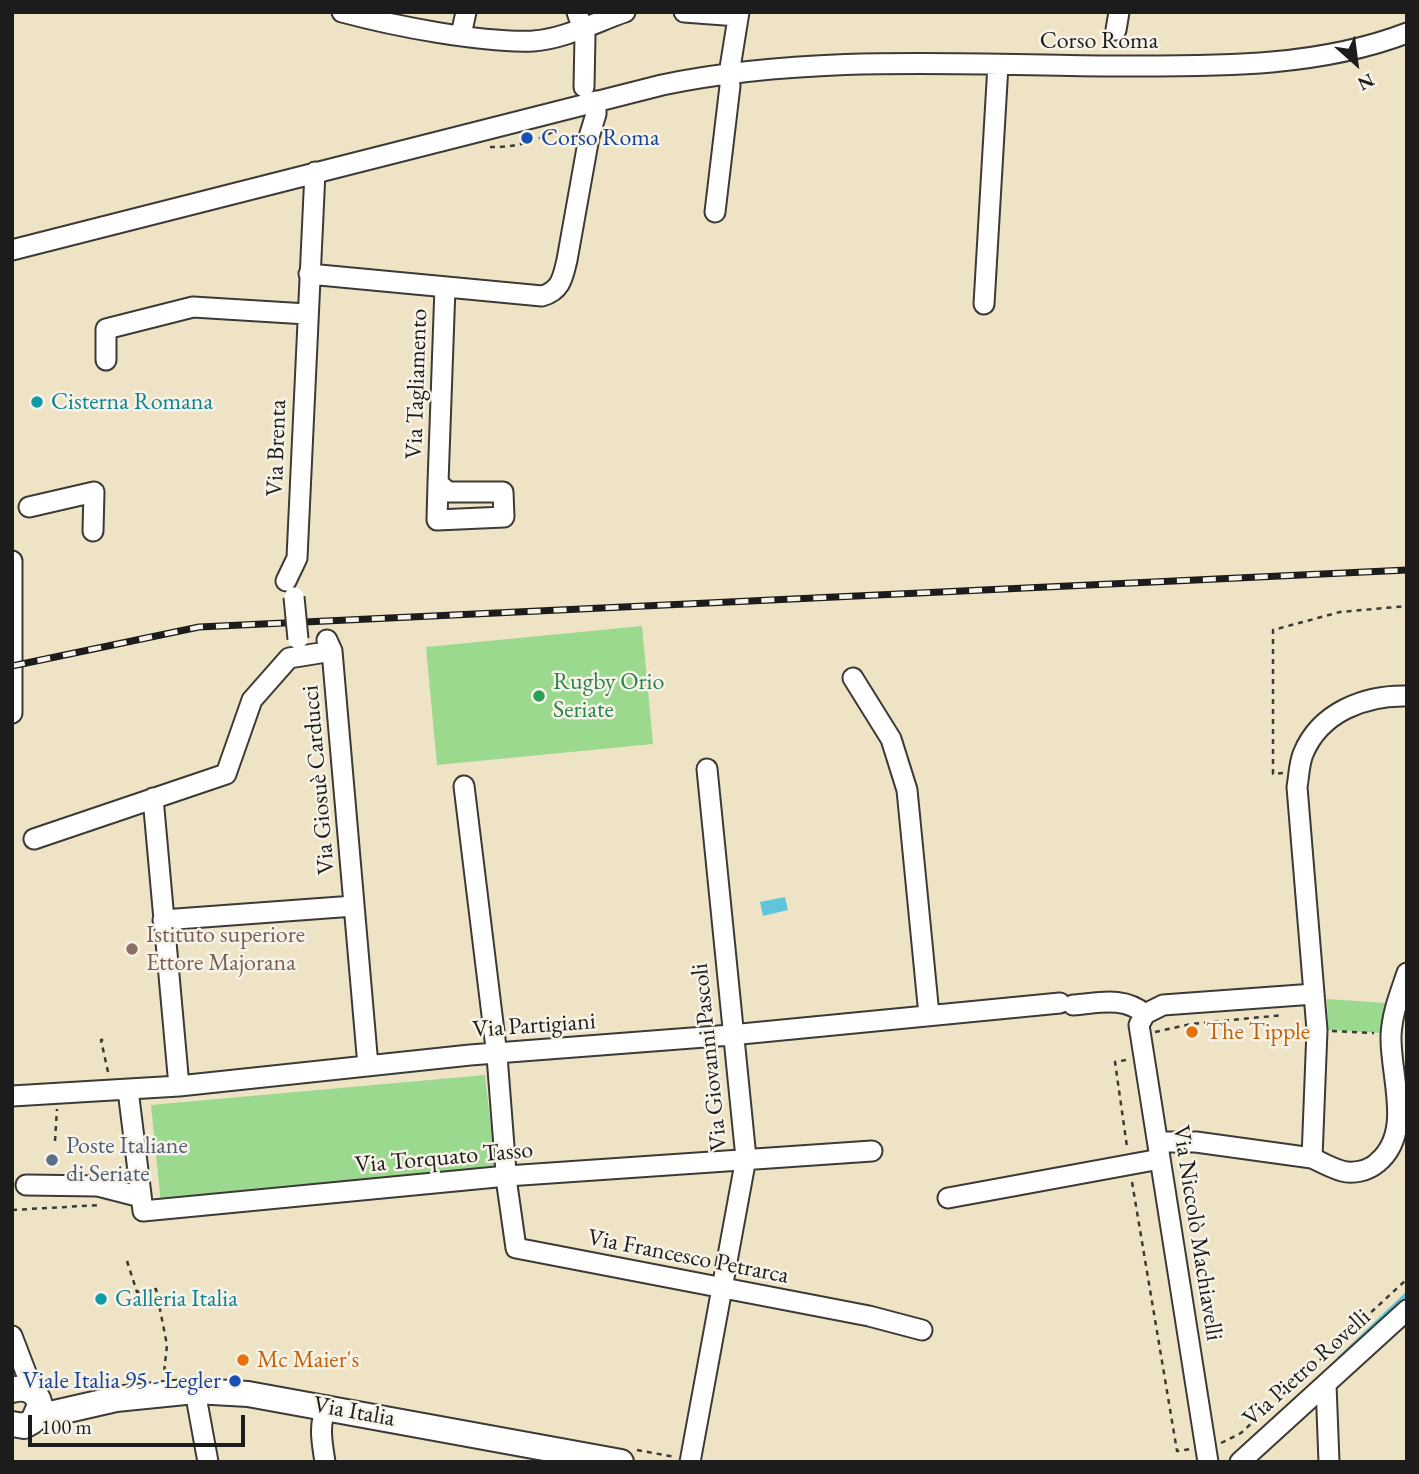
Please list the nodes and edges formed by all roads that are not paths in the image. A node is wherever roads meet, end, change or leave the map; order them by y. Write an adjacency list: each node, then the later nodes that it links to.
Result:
1 (466, 12): 8 (street)
2 (625, 12): 6 (street)
3 (684, 12): 5 (street)
4 (351, 13): 8 (street)
5 (739, 14): 10 (street)
6 (579, 20): 8 (street); 11 (street)
7 (1407, 33): 9 (street, Corso Roma)
8 (461, 34)
9 (998, 65): 10 (street, Corso Roma); 17 (street)
10 (729, 74): 11 (street, Corso Roma); 13 (street)
11 (590, 94): 12 (street, Corso Roma); 16 (street, Via Tagliamento)
12 (314, 172): 14 (street, Corso Roma); 15 (street, Via Brenta)
13 (715, 212)
14 (12, 250)
15 (309, 274): 16 (street, Via Tagliamento); 18 (street, Via Brenta)
16 (445, 287): 20 (street, Via Tagliamento)
17 (984, 304)
18 (307, 314): 19 (street); 24 (street, Via Brenta, bridge)
19 (106, 360)
20 (438, 483)
21 (29, 507): 22 (street)
22 (93, 531)
23 (12, 561): 27 (street)
24 (299, 639)
25 (853, 678): 36 (street)
26 (1407, 696): 35 (street)
27 (12, 713)
28 (707, 769): 38 (street, Via Giovanni Pascoli)
29 (464, 786): 39 (street)
30 (153, 798): 31 (street); 32 (street, Via Giosuè Carducci); 33 (street)
31 (34, 839)
32 (354, 906): 33 (street, Via Giosuè Carducci); 40 (street, Via Giosuè Carducci)
33 (163, 920): 41 (street)
34 (1407, 973): 47 (street)
35 (1314, 994): 37 (street); 47 (street)
36 (929, 1015): 37 (street, Via Partigiani); 38 (street, Via Partigiani)
37 (1148, 1023): 45 (street, Via Niccolò Machiavelli)
38 (731, 1035): 39 (street, Via Partigiani); 46 (street, Via Giovanni Pascoli)
39 (497, 1055): 40 (street, Via Partigiani); 48 (street)
40 (368, 1066): 41 (street, Via Partigiani)
41 (179, 1086): 42 (street, Via Partigiani)
42 (128, 1090): 43 (street, Via Partigiani); 50 (street)
43 (12, 1096)
44 (872, 1151): 46 (street, Via Torquato Tasso)
45 (1159, 1151): 47 (street); 51 (street); 65 (street, Via Niccolò Machiavelli)
46 (746, 1158): 48 (street, Via Torquato Tasso); 52 (street, Via Giovanni Pascoli)
47 (1312, 1158)
48 (507, 1176): 50 (street, Via Torquato Tasso); 52 (street, Via Francesco Petrarca)
49 (26, 1185): 50 (street)
50 (141, 1197)
51 (947, 1198)
52 (722, 1290): 54 (street, Via Francesco Petrarca); 64 (street, Via Giovanni Pascoli)
53 (1407, 1310): 56 (street, Via Pietro Rovelli)
54 (922, 1330)
55 (13, 1343): 58 (street)
56 (1326, 1384): 66 (street, Via Pietro Rovelli); 67 (street)
57 (195, 1391): 58 (main road, Via Italia); 59 (main road, Via Italia); 61 (street)
58 (29, 1398): 60 (main road)
59 (327, 1406): 62 (street); 63 (main road, Via Italia)
60 (12, 1424)
61 (208, 1462)
62 (325, 1462)
63 (621, 1462)
64 (690, 1462)
65 (1208, 1462)
66 (1240, 1462)
67 (1329, 1462)

